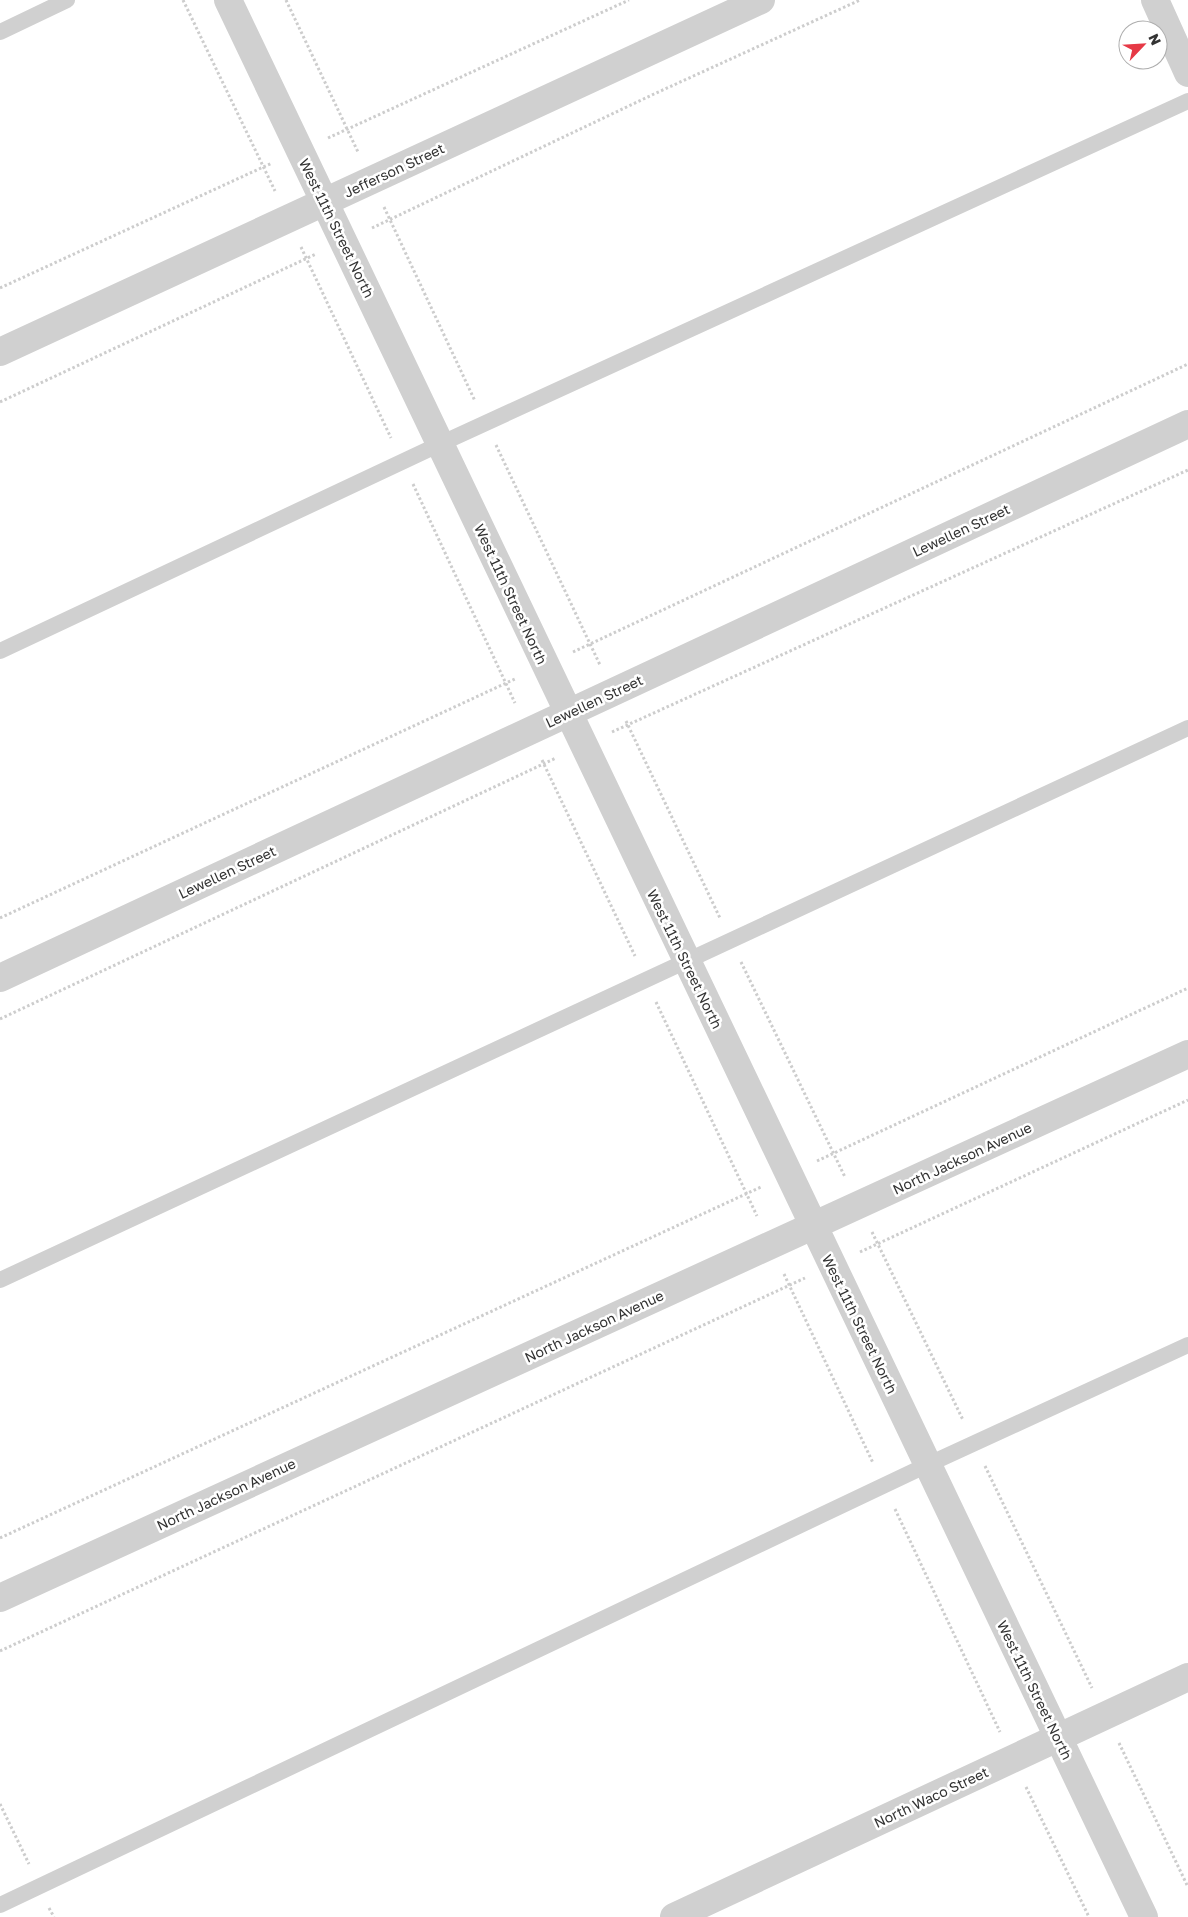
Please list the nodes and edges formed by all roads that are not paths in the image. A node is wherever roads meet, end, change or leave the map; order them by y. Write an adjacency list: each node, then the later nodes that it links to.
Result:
1 (67, 0): 5 (lane)
2 (228, 0): 8 (street, West 11th Street North)
3 (761, 0): 8 (street, Jefferson Street)
4 (1155, 0): 6 (street)
5 (0, 32)
6 (1188, 73)
7 (1188, 101): 11 (lane)
8 (324, 202): 9 (street, Jefferson Street); 11 (street, West 11th Street North)
9 (0, 352)
10 (1188, 424): 13 (street, Lewellen Street)
11 (440, 444): 12 (lane); 13 (street, West 11th Street North)
12 (0, 651)
13 (568, 713): 15 (street, West 11th Street North); 16 (street, Lewellen Street)
14 (1188, 728): 15 (lane)
15 (686, 960): 18 (street, West 11th Street North); 19 (lane)
16 (0, 978)
17 (1188, 1054): 18 (street, North Jackson Avenue)
18 (813, 1226): 21 (street, West 11th Street North); 22 (street, North Jackson Avenue)
19 (0, 1280)
20 (1188, 1345): 21 (lane)
21 (928, 1465): 24 (street, West 11th Street North); 25 (lane)
22 (0, 1598)
23 (1188, 1677): 24 (street, North Waco Street)
24 (1058, 1737): 26 (street, North Waco Street); 27 (street, West 11th Street North)
25 (0, 1905)
26 (674, 1917)
27 (1144, 1917)

